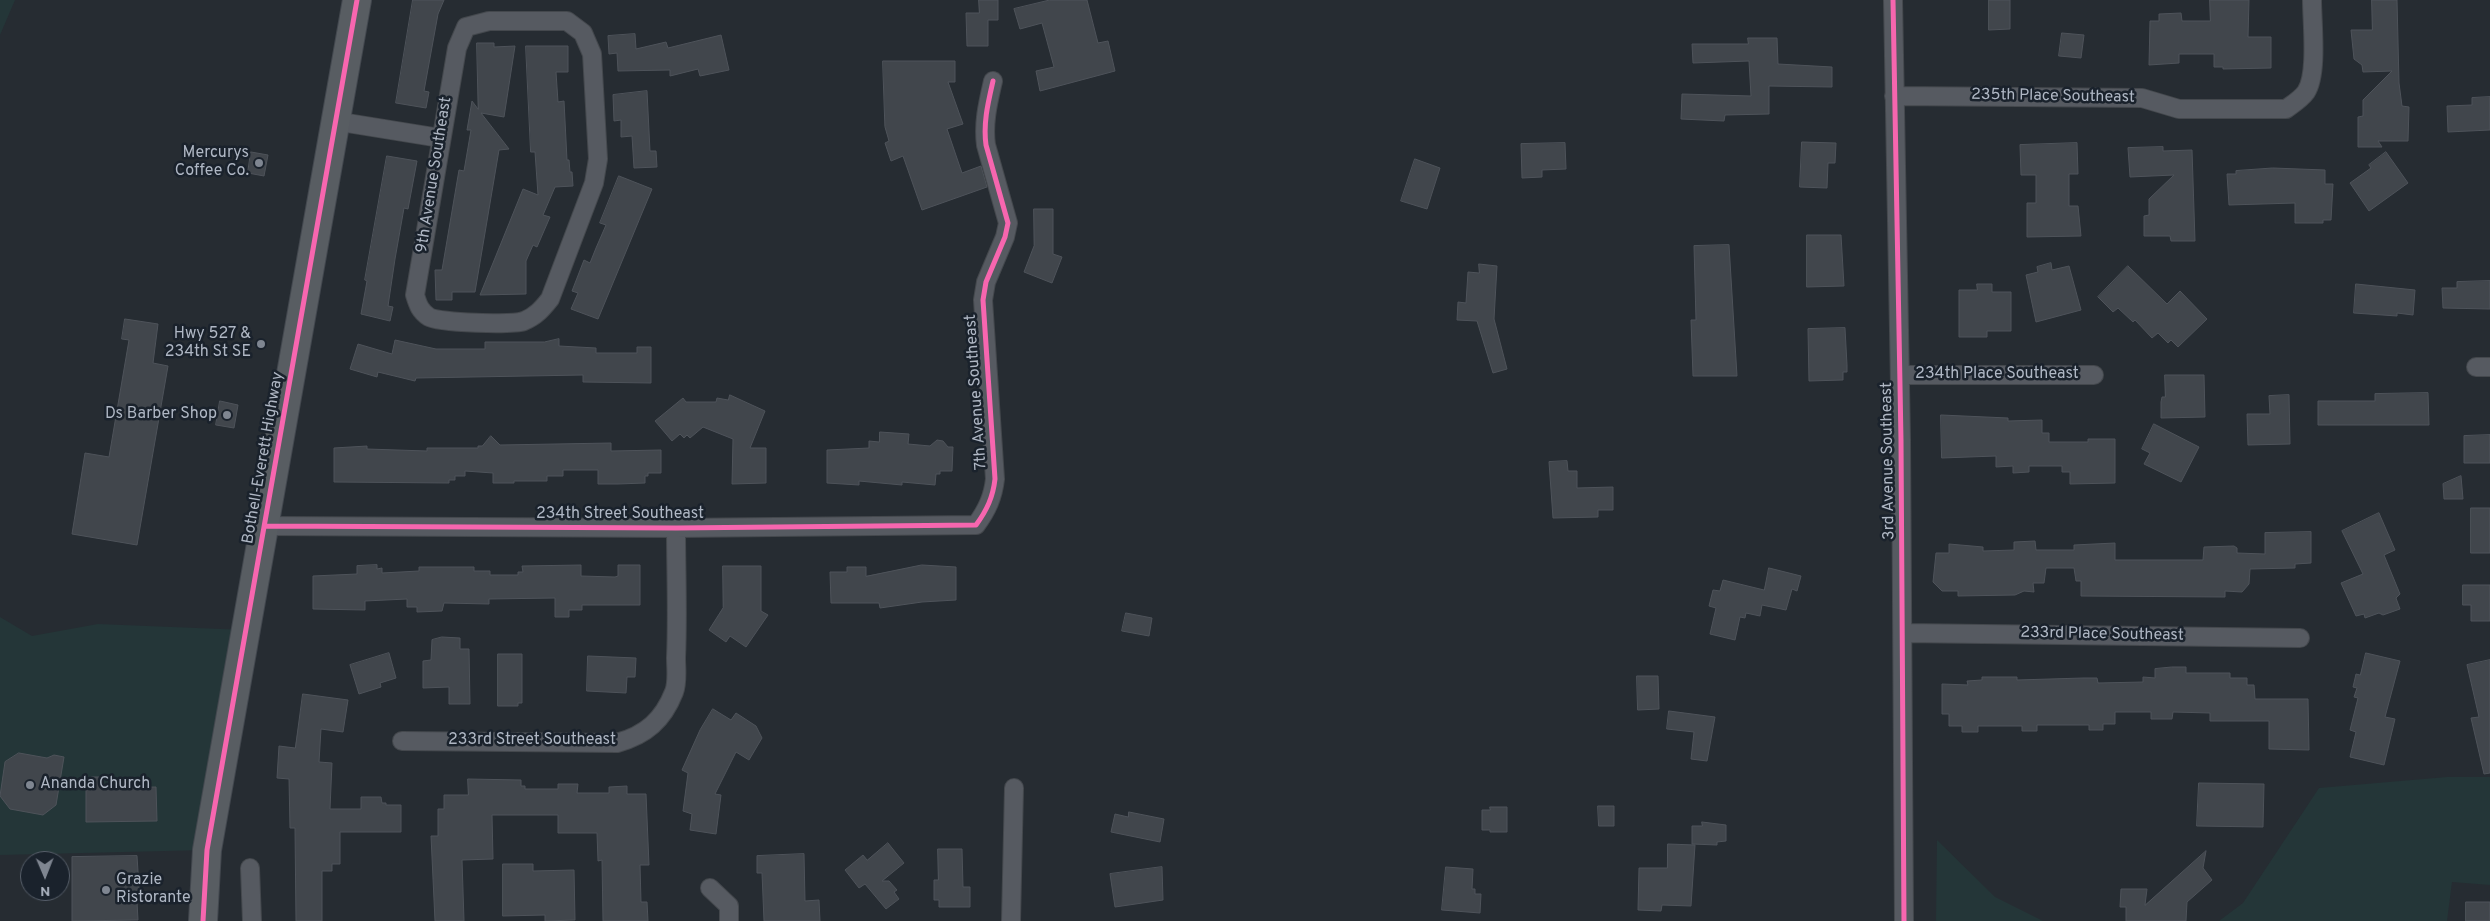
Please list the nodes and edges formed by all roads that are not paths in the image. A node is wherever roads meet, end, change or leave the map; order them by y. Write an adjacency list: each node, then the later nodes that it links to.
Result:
1 (357, 0): 6 (main road, Bothell-Everett Highway)
2 (1893, 0): 5 (street, 3rd Avenue Southeast)
3 (2312, 0): 5 (street, 235th Place Southeast)
4 (993, 81): 10 (street, 7th Avenue Southeast)
5 (1894, 96): 8 (street, 3rd Avenue Southeast)
6 (336, 121): 7 (street); 11 (main road, Bothell-Everett Highway)
7 (440, 138): 7 (street, 9th Avenue Southeast)
8 (1900, 375): 9 (street, 234th Place Southeast); 13 (street, 3rd Avenue Southeast)
9 (2094, 375)
10 (976, 525): 12 (street, 234th Street Southeast)
11 (265, 526): 12 (street, 234th Street Southeast); 19 (main road, Bothell-Everett Highway)
12 (676, 528): 15 (street, 233rd Street Southeast)
13 (1904, 633): 14 (street, 233rd Place Southeast); 23 (street, 3rd Avenue Southeast)
14 (2300, 638)
15 (402, 741)
16 (1014, 788): 22 (street)
17 (250, 868): 20 (street)
18 (710, 888): 21 (street)
19 (203, 921)
20 (252, 921)
21 (729, 921)
22 (1011, 921)
23 (1904, 921)

